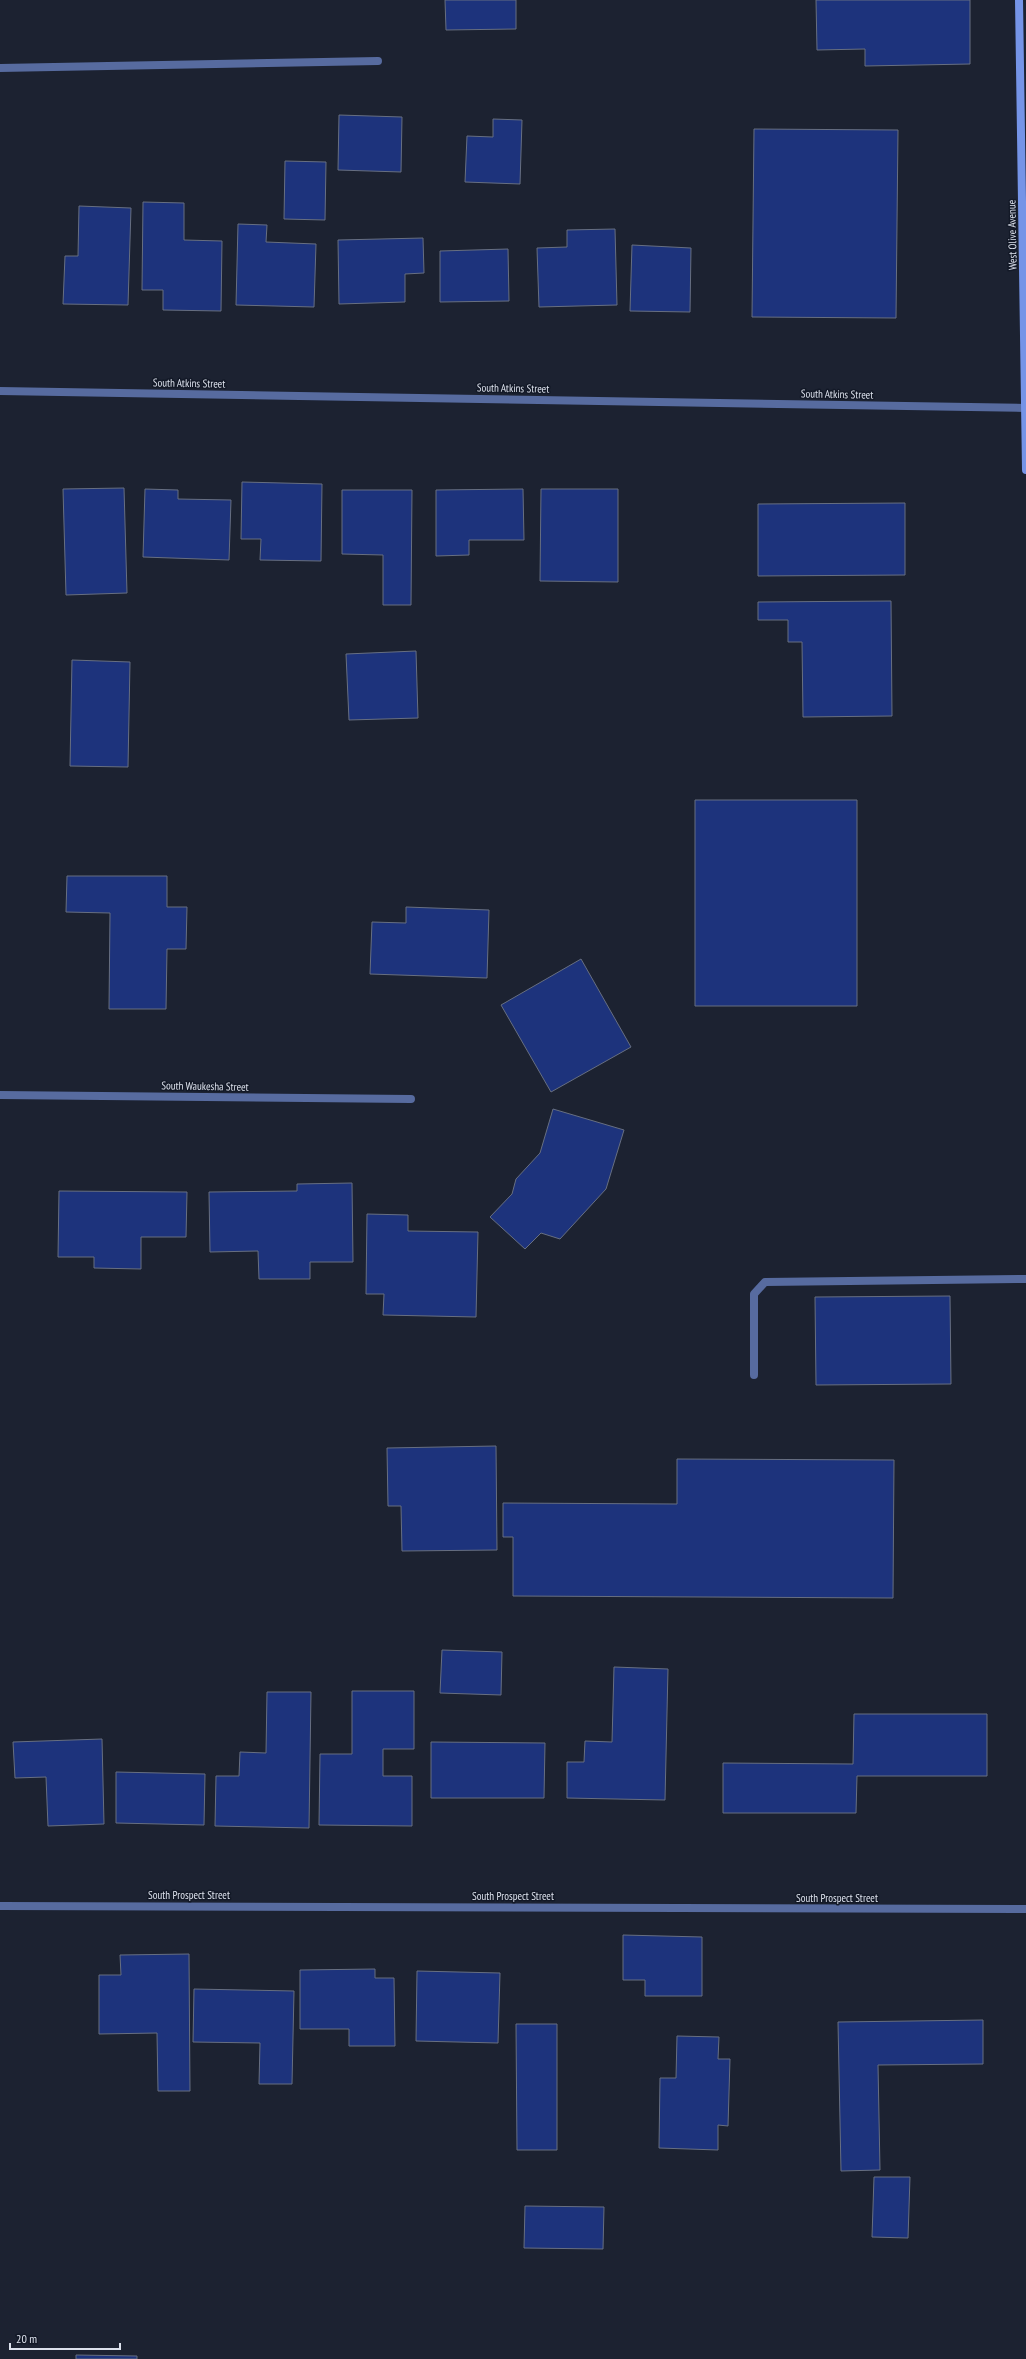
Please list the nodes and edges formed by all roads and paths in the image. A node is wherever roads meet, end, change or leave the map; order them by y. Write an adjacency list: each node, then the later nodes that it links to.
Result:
1 (1019, 0): 5 (main road, West Olive Avenue)
2 (378, 61): 3 (street)
3 (0, 68)
4 (0, 391): 5 (street, South Atkins Street)
5 (1026, 408): 6 (main road, West Olive Avenue)
6 (1026, 470)
7 (0, 1095): 8 (street, South Waukesha Street)
8 (411, 1099)
9 (1026, 1280): 10 (street)
10 (754, 1375)
11 (0, 1906): 12 (street, South Prospect Street)
12 (1026, 1909)

